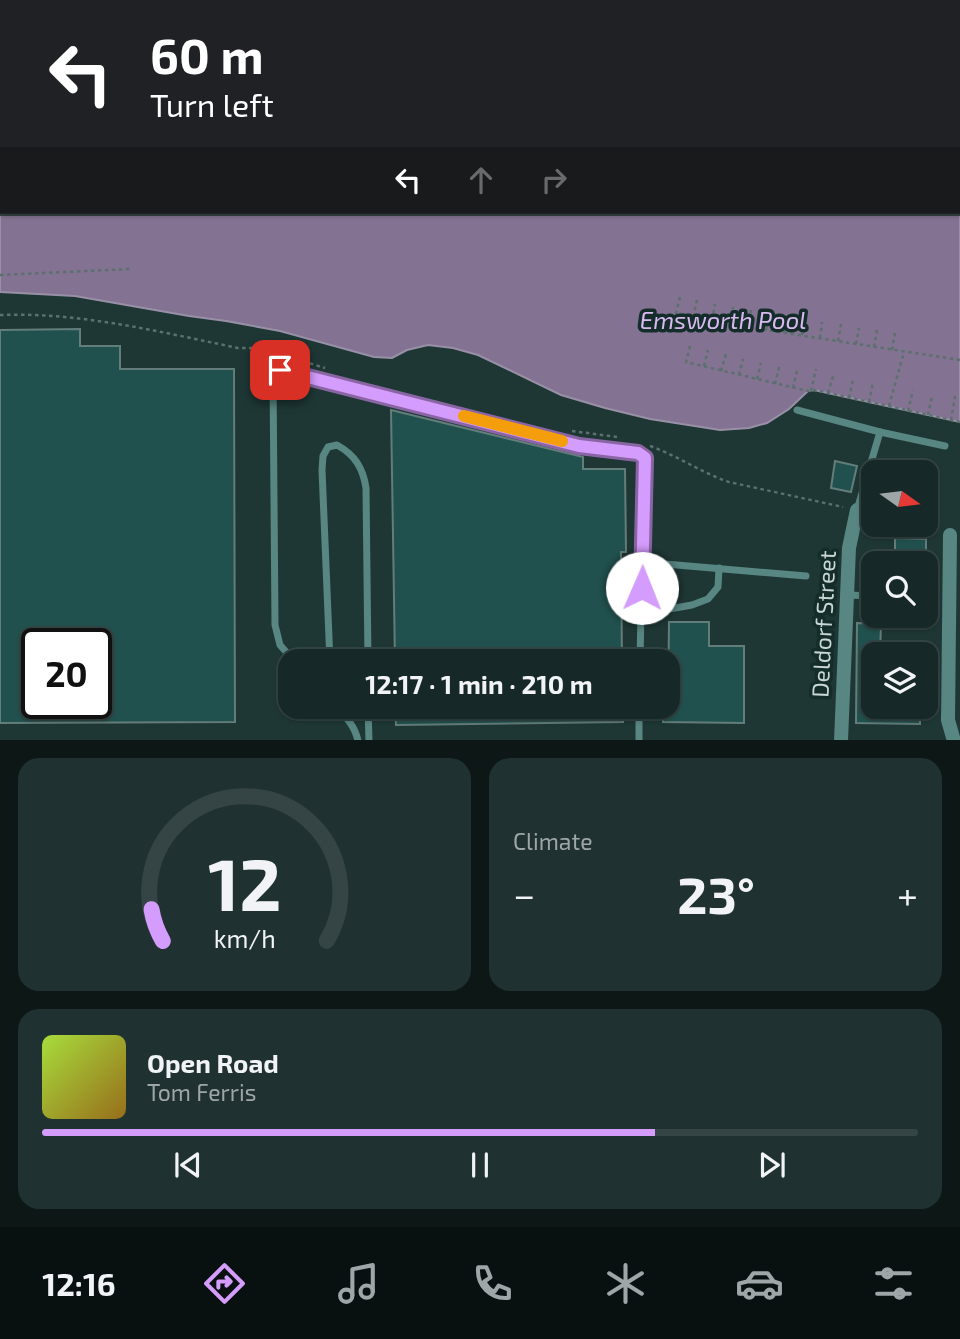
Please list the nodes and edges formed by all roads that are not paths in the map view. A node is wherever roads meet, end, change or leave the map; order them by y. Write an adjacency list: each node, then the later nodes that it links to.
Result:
1 (797, 410): 2 (lane)
2 (880, 432): 3 (lane); 4 (lane)
3 (945, 446)
4 (857, 510): 9 (street, Deldorf Street)
5 (950, 535): 23 (street)
6 (642, 562): 7 (lane); 11 (lane); 12 (lane)
7 (719, 568): 8 (lane); 11 (lane)
8 (806, 576)
9 (847, 595): 10 (lane); 22 (street, Deldorf Street)
10 (861, 596)
11 (641, 614): 15 (lane)
12 (284, 649)
13 (329, 649): 14 (lane)
14 (368, 649)
15 (640, 649)
16 (347, 719): 19 (lane)
17 (368, 719): 20 (lane)
18 (639, 719): 21 (lane)
19 (358, 740)
20 (369, 740)
21 (639, 740)
22 (841, 740)
23 (954, 740)

